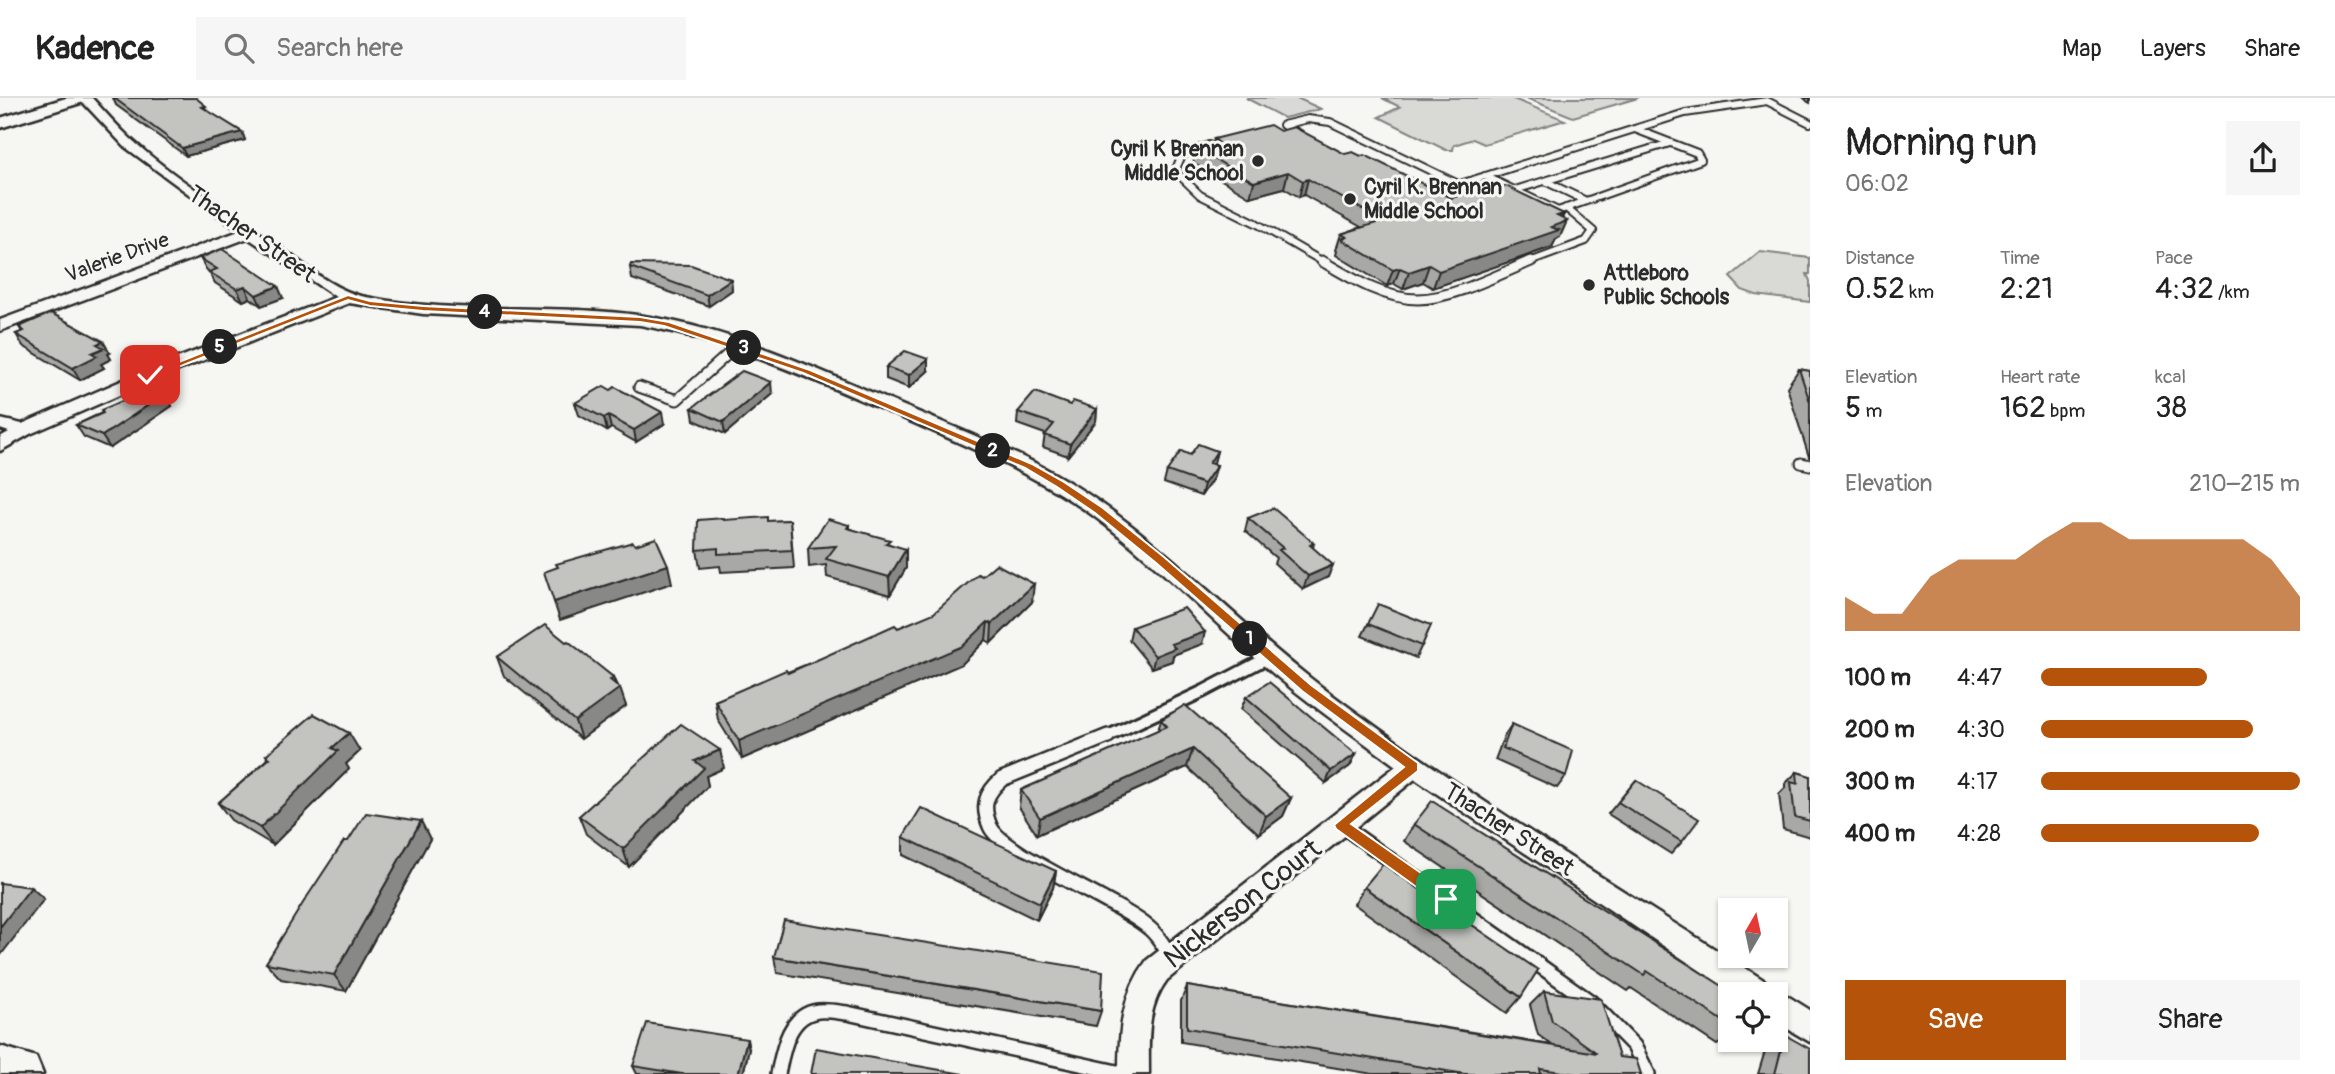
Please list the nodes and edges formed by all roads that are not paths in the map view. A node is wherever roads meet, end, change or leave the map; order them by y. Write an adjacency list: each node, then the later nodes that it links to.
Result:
1 (83, 98): 4 (main road); 19 (street, Thacher Street)
2 (1759, 98): 3 (lane)
3 (1767, 102): 5 (lane); 8 (lane)
4 (0, 123)
5 (1810, 123)
6 (1283, 125): 7 (lane); 9 (lane); 14 (lane)
7 (1272, 127)
8 (1635, 129): 11 (lane); 12 (lane)
9 (1308, 137)
10 (1225, 141): 18 (lane)
11 (1671, 143): 13 (lane); 17 (lane)
12 (1485, 176): 14 (lane); 16 (lane)
13 (1545, 181): 16 (lane); 17 (lane)
14 (1458, 184): 15 (lane)
15 (1408, 186)
16 (1515, 190): 18 (lane)
17 (1587, 201): 18 (lane)
18 (1566, 208)
19 (250, 232): 20 (street, Thacher Street); 21 (street, Valerie Drive)
20 (348, 298): 22 (street, Thacher Street); 25 (street)
21 (0, 326)
22 (737, 346): 23 (lane); 27 (street, Thacher Street)
23 (639, 387)
24 (0, 424): 25 (street)
25 (24, 430): 26 (street)
26 (0, 445)
27 (1269, 657): 28 (street, Thacher Street); 30 (lane)
28 (1413, 767): 29 (street, Nickerson Court); 31 (street, Thacher Street)
29 (1341, 825): 30 (street, Nickerson Court); 37 (lane)
30 (1172, 958): 36 (street, Nickerson Court)
31 (1742, 982)
32 (1788, 1013): 33 (street)
33 (1810, 1027)
34 (778, 1074): 35 (lane)
35 (1126, 1074)
36 (1134, 1074)
37 (1648, 1074)

